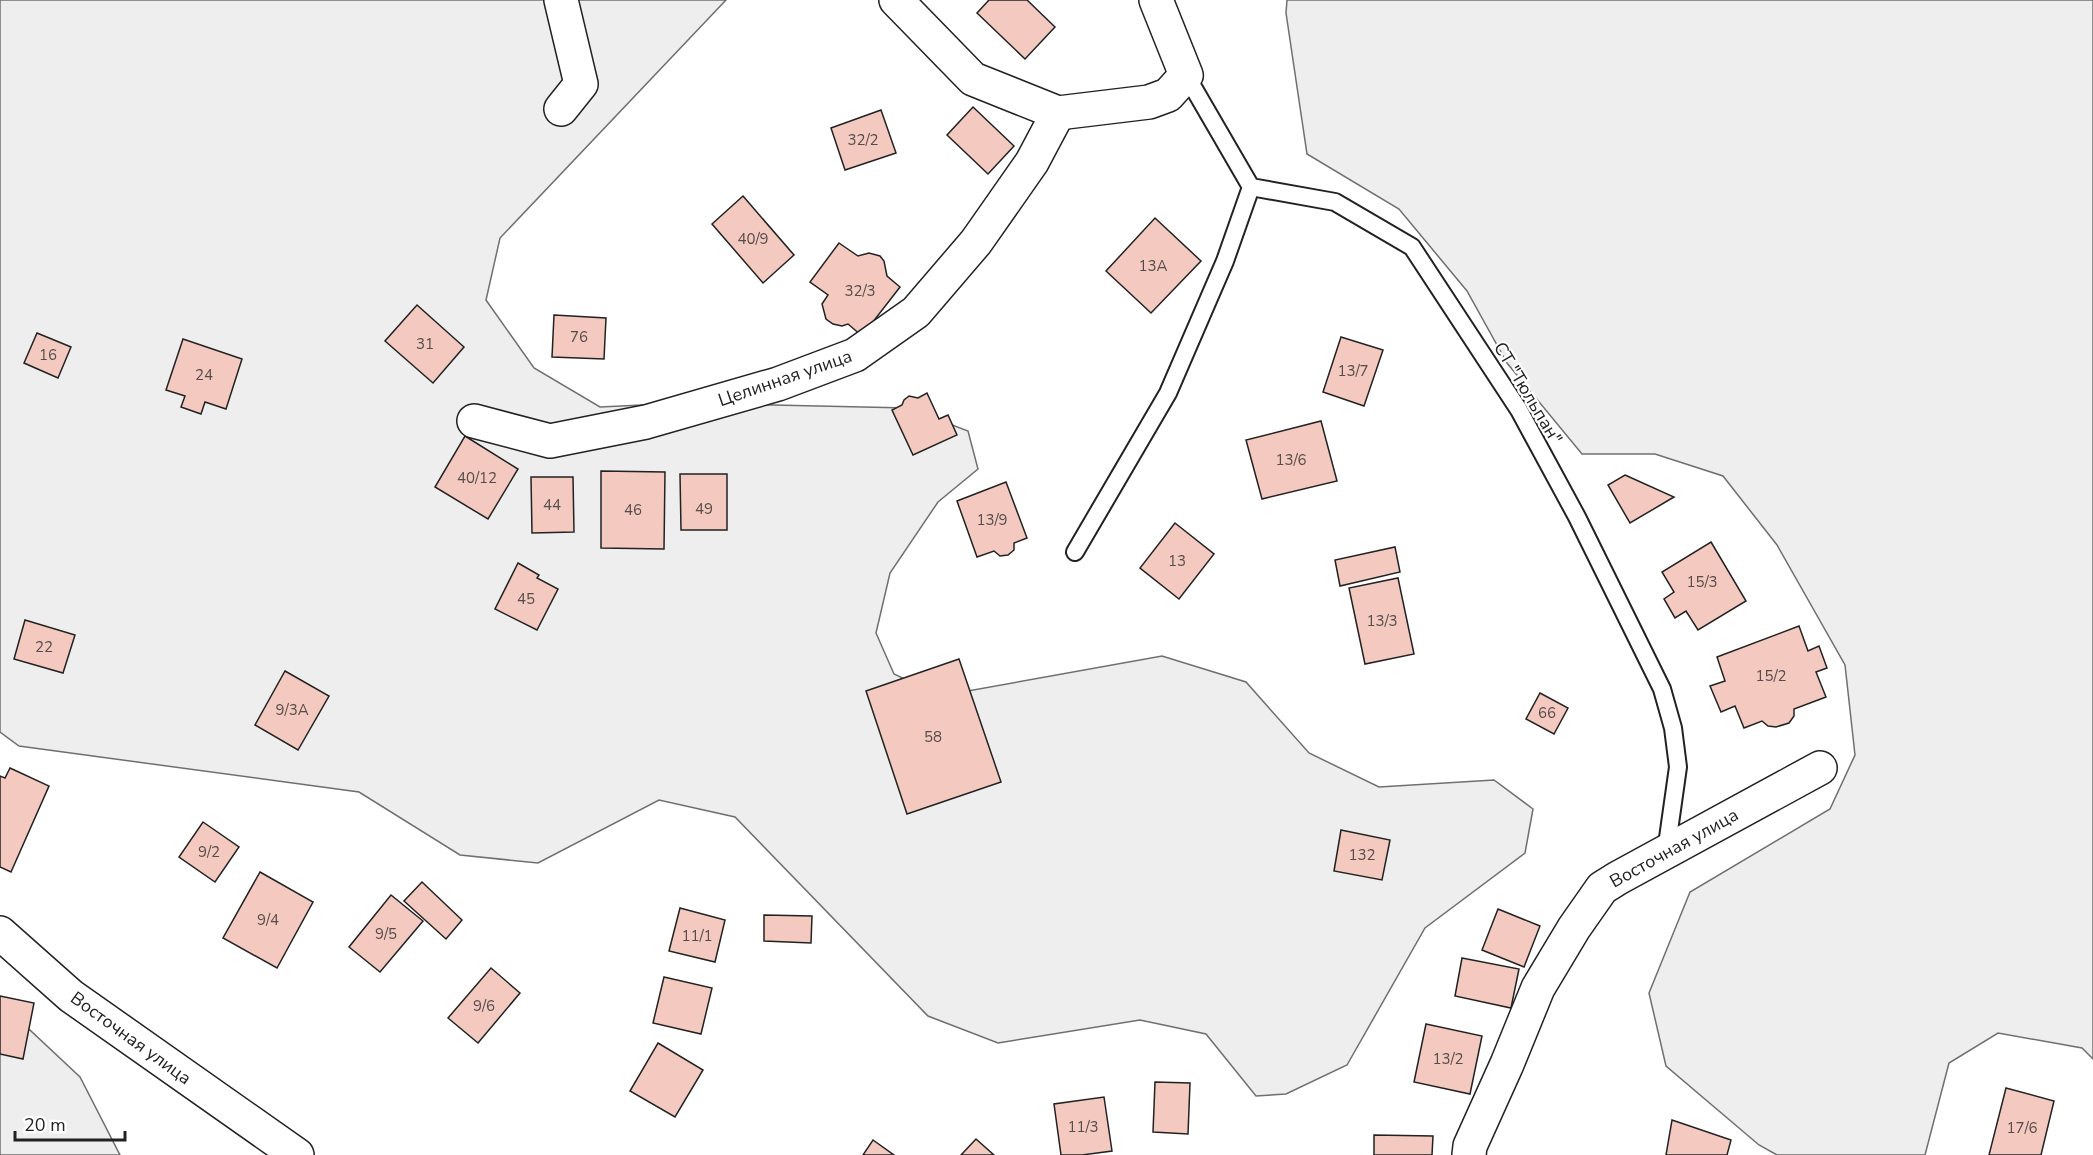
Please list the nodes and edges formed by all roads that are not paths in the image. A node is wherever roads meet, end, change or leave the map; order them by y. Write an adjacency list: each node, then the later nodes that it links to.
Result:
1 (561, 0): 5 (street)
2 (896, 0): 6 (street)
3 (1156, 0): 4 (street)
4 (1186, 75): 6 (street); 7 (lane)
5 (561, 109)
6 (1058, 113): 8 (street, Целинная улица)
7 (1251, 187): 9 (lane); 11 (lane, СТ "Тюльпан")
8 (474, 420)
9 (1075, 552)
10 (1820, 768): 11 (street, Восточная улица)
11 (1666, 852): 14 (street, Восточная улица)
12 (0, 933): 13 (street, Восточная улица)
13 (297, 1155)
14 (1469, 1155)

